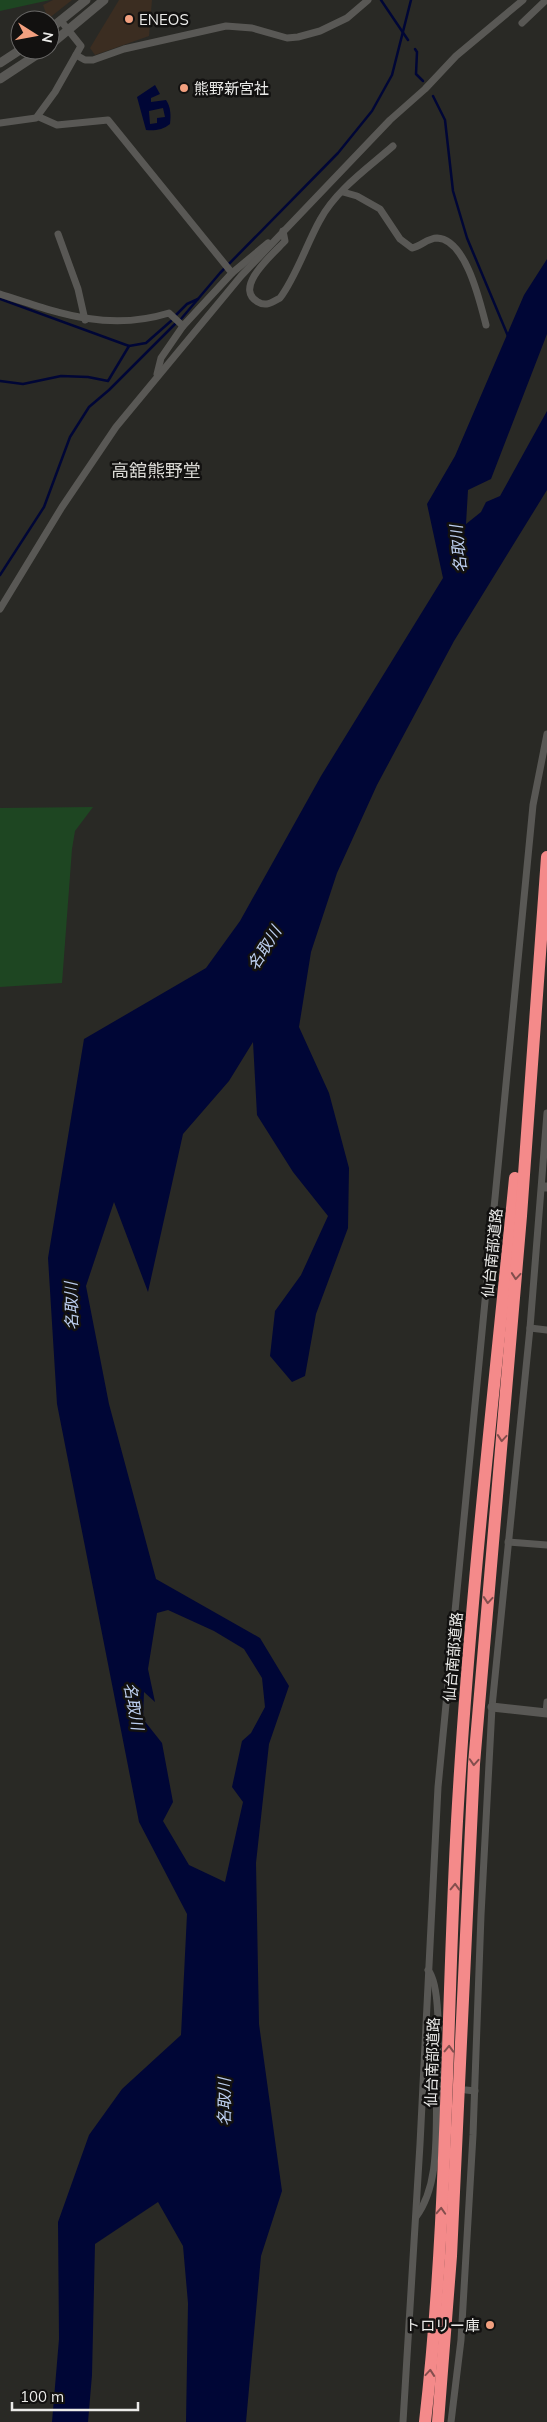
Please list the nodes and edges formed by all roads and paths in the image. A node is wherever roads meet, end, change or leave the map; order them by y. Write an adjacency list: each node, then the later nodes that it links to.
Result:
1 (86, 0): 6 (street)
2 (104, 0): 8 (street)
3 (368, 0): 10 (street)
4 (523, 0): 17 (street)
5 (546, 0): 7 (street)
6 (61, 21): 8 (street)
7 (522, 23)
8 (70, 30): 9 (street); 10 (street)
9 (60, 38)
10 (76, 55): 13 (street)
11 (29, 60): 12 (street)
12 (0, 79)
13 (39, 117): 14 (street); 20 (street)
14 (0, 123)
15 (393, 146): 16 (street)
16 (343, 192): 17 (street); 23 (street)
17 (283, 231): 19 (street)
18 (58, 234): 22 (street)
19 (277, 237): 20 (street); 25 (street)
20 (228, 269): 24 (street)
21 (0, 294): 22 (street)
22 (85, 320): 24 (street)
23 (486, 325)
24 (182, 326): 25 (street)
25 (156, 377): 26 (street)
26 (0, 609)
27 (547, 734): 39 (street)
28 (547, 857): 29 (highway, 仙台南部道路)
29 (544, 896): 44 (highway, 仙台南部道路, one-way to 29); 45 (highway, 仙台南部道路, one-way to 45)
30 (547, 1113): 31 (street)
31 (545, 1187): 32 (street)
32 (530, 1328): 33 (street); 34 (street)
33 (547, 1330)
34 (508, 1542): 35 (street); 37 (street)
35 (547, 1546)
36 (547, 1702): 38 (street)
37 (492, 1707): 38 (street); 41 (street)
38 (546, 1713)
39 (428, 1970): 42 (street); 42 (street)
40 (466, 2090): 41 (street)
41 (475, 2091): 46 (street)
42 (415, 2219): 43 (street)
43 (403, 2422)
44 (425, 2422)
45 (438, 2422)
46 (452, 2422)

